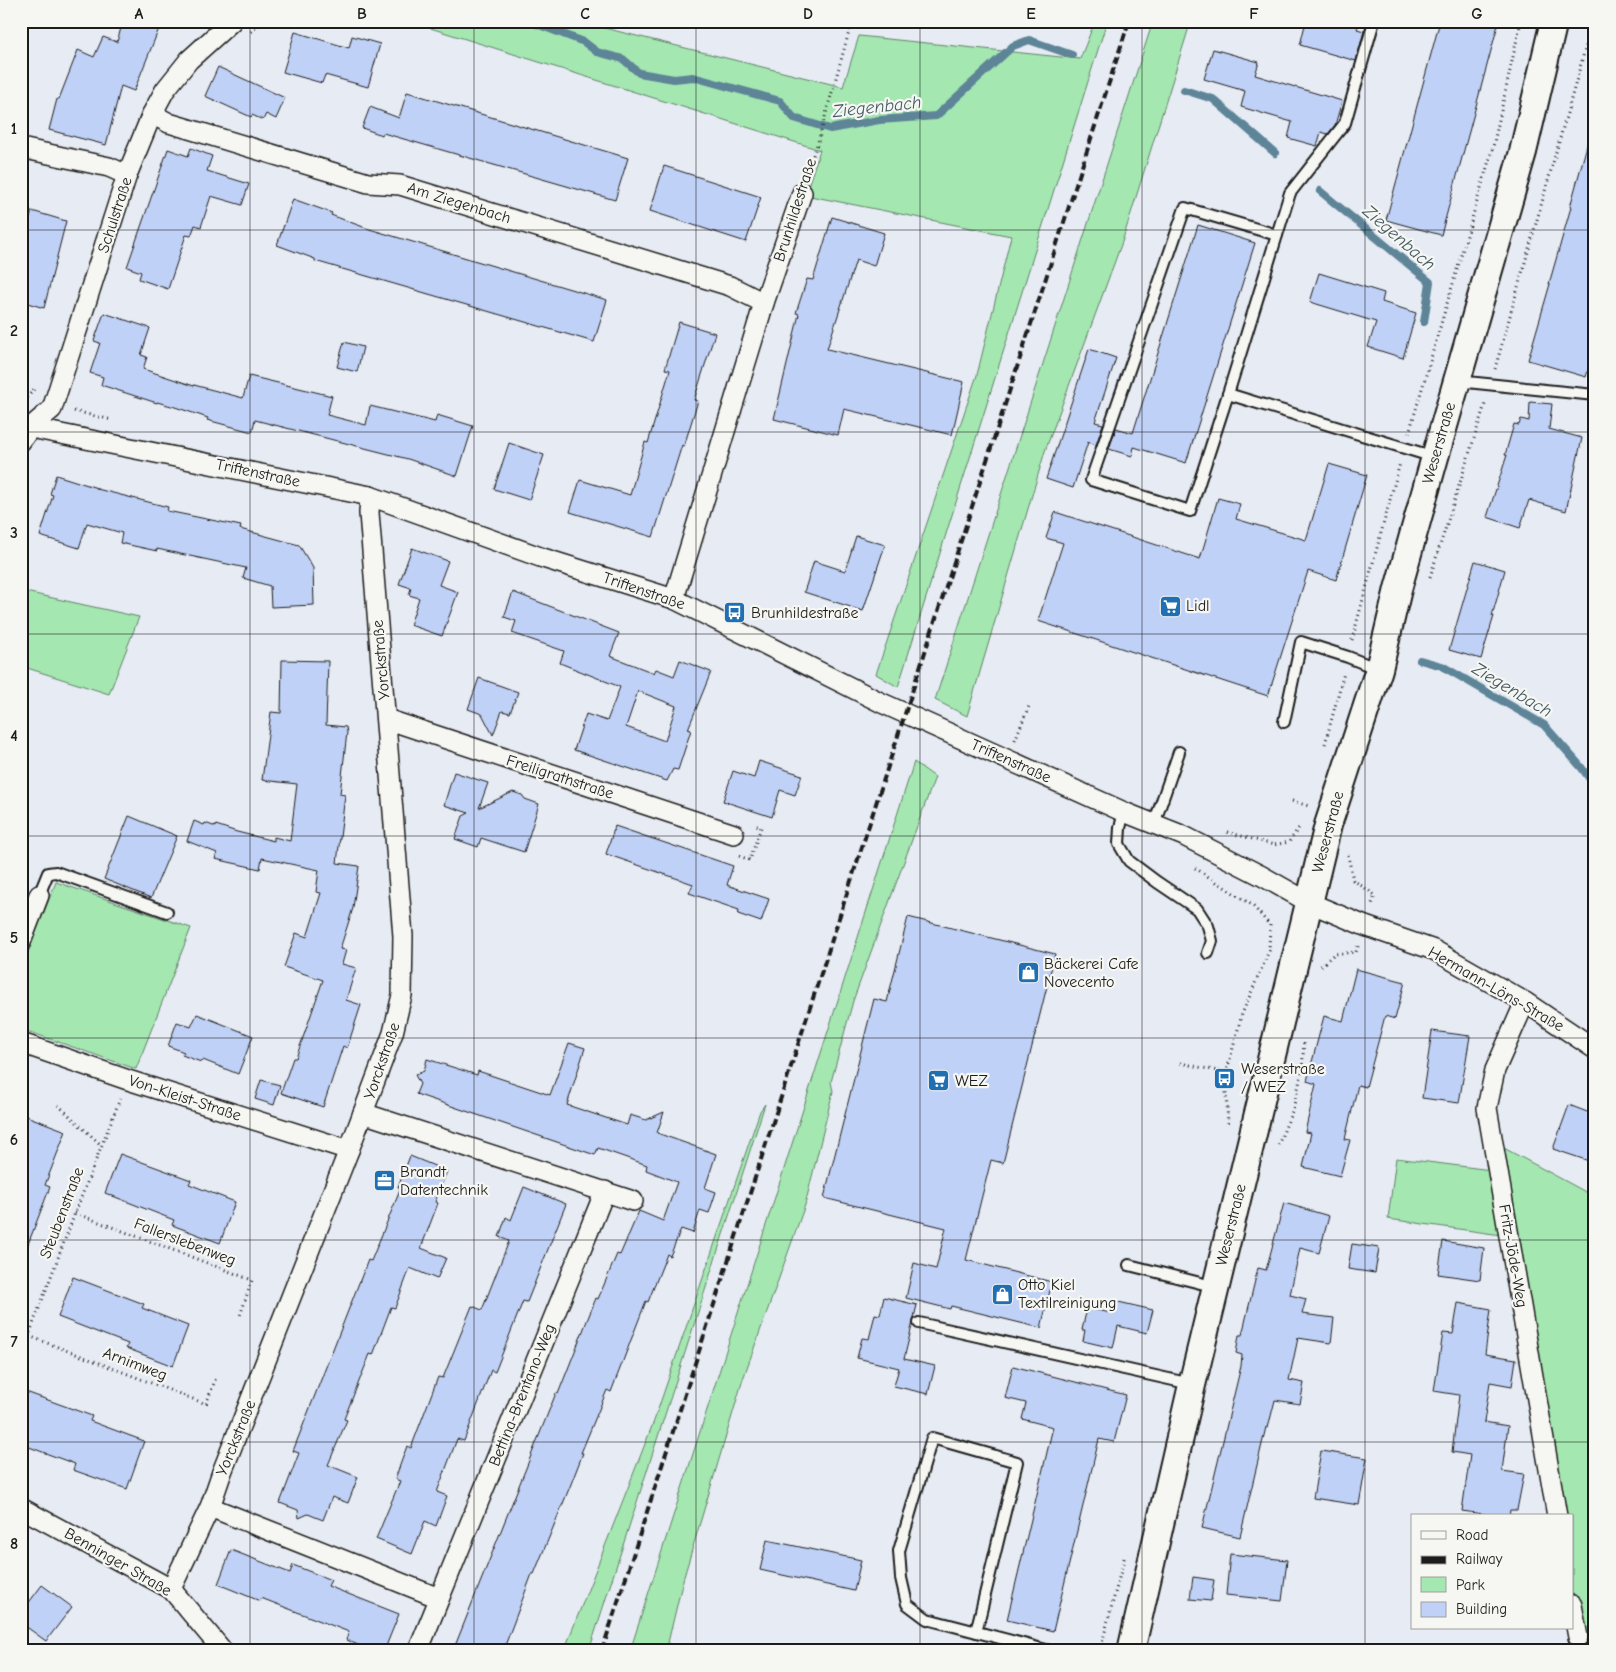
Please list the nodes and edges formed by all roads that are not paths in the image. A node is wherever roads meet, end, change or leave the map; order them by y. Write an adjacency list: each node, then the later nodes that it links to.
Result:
1 (232, 21): 4 (street, Schulstraße)
2 (1374, 21): 8 (lane)
3 (1554, 21): 10 (street, Weserstraße)
4 (152, 114): 6 (street, Schulstraße); 9 (street, Am Ziegenbach)
5 (21, 148): 6 (street)
6 (127, 175): 13 (street, Schulstraße)
7 (802, 193): 9 (street, Brunhildestraße)
8 (1277, 235): 11 (lane); 11 (lane)
9 (764, 303): 16 (street, Brunhildestraße)
10 (1457, 381): 12 (lane); 14 (street, Weserstraße)
11 (1228, 394): 14 (lane)
12 (1595, 395)
13 (25, 431): 15 (street, Triftenstraße)
14 (1435, 457): 17 (street, Weserstraße)
15 (370, 496): 16 (street, Triftenstraße); 18 (street, Yorckstraße)
16 (674, 599): 21 (street, Triftenstraße)
17 (1379, 669): 19 (lane); 25 (street, Weserstraße)
18 (386, 719): 23 (street, Freiligrathstraße); 32 (street, Yorckstraße)
19 (1284, 722)
20 (1179, 752): 22 (lane)
21 (1124, 812): 22 (street, Triftenstraße); 28 (lane)
22 (1154, 824): 25 (street, Triftenstraße)
23 (734, 834)
24 (39, 895): 26 (lane); 27 (street)
25 (1310, 903): 29 (street, Hermann-Löns-Straße); 37 (street, Weserstraße)
26 (167, 912)
27 (21, 942)
28 (1208, 953)
29 (1525, 1002): 31 (street, Hermann-Löns-Straße); 42 (street, Fritz-Jöde-Weg)
30 (21, 1043): 33 (street, Von-Kleist-Straße)
31 (1595, 1049)
32 (363, 1113): 33 (street, Yorckstraße); 34 (street)
33 (349, 1150): 40 (street, Yorckstraße)
34 (605, 1191): 35 (street); 44 (street, Bettina-Brentano-Weg)
35 (634, 1201)
36 (1129, 1265): 37 (lane)
37 (1216, 1287): 39 (street, Weserstraße)
38 (919, 1323): 39 (lane)
39 (1192, 1385): 51 (street, Weserstraße)
40 (210, 1507): 43 (street, Yorckstraße); 44 (street)
41 (21, 1508): 43 (street, Benninger Straße)
42 (1557, 1514)
43 (171, 1589): 48 (street, Benninger Straße)
44 (439, 1598): 49 (street, Bettina-Brentano-Weg)
45 (1574, 1616): 47 (street)
46 (976, 1632): 46 (lane); 50 (lane)
47 (1578, 1637)
48 (223, 1651)
49 (418, 1651)
50 (1050, 1651)
51 (1131, 1651)

